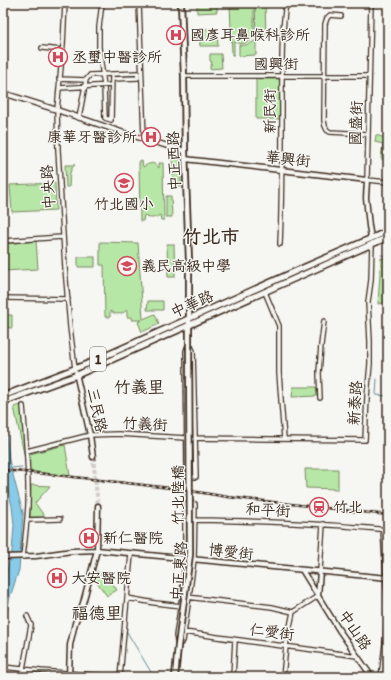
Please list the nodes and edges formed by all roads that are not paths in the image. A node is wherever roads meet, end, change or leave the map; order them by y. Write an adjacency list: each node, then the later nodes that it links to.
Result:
1 (65, 3): 9 (street, 中央路)
2 (102, 3): 10 (street)
3 (139, 3): 29 (street)
4 (181, 3): 12 (main road, 中正西路)
5 (286, 3): 13 (street, 新民街)
6 (371, 3): 15 (street, 國盛街)
7 (341, 16): 14 (street)
8 (42, 48): 9 (street)
9 (62, 50): 16 (street, 中央路)
10 (103, 74): 11 (street); 18 (street); 21 (street)
11 (112, 74): 17 (street); 17 (street)
12 (184, 76): 13 (street, 國興街); 30 (main road, 中正西路)
13 (282, 76): 14 (street, 國興街); 32 (street, 新民街)
14 (325, 76): 15 (street, 國興街); 28 (street)
15 (369, 76): 28 (street, 國盛街)
16 (59, 79): 18 (street); 22 (street, 中央路)
17 (112, 79): 19 (street)
18 (86, 80): 20 (street)
19 (112, 85): 21 (street); 26 (street)
20 (84, 86): 21 (street); 22 (street); 25 (street)
21 (104, 86): 26 (street)
22 (59, 88): 24 (street, 中央路)
23 (3, 93): 24 (street)
24 (57, 110): 25 (street); 36 (street, 中央路)
25 (79, 118): 27 (street)
26 (108, 119): 27 (street)
27 (106, 127): 29 (street)
28 (367, 134): 33 (street, 國盛街)
29 (144, 138): 30 (street)
30 (185, 151): 31 (main road, 中正西路)
31 (185, 159): 32 (street, 華興街); 45 (main road, 中正西路)
32 (281, 170): 33 (street, 華興街); 40 (street, 新民街)
33 (367, 180): 34 (street, 華興街); 39 (street, 國盛街)
34 (388, 182)
35 (388, 231): 39 (main road, 中華路 / 1)
36 (62, 237): 38 (street); 43 (street, 中央路)
37 (388, 237): 39 (main road, 中華路 / 1)
38 (3, 241)
39 (372, 241): 41 (main road, 中華路 / 1); 45 (main road, 中華路 / 1); 55 (street, 新泰路)
40 (280, 244)
41 (265, 292): 45 (main road, 中華路 / 1); 55 (street)
42 (3, 298): 43 (street)
43 (68, 299): 47 (street, 中央路)
44 (324, 320): 49 (street)
45 (190, 322): 46 (main road); 47 (main road, 中華路 / 1); 48 (main road, 中華路 / 1)
46 (189, 342): 53 (street); 54 (street); 83 (main road, 竹北陸橋, bridge)
47 (75, 369): 48 (street, 三民路); 50 (main road, 中華路 / 1)
48 (77, 375): 50 (main road, 中華路 / 1); 52 (street, 三民路)
49 (320, 398)
50 (4, 399)
51 (23, 406): 56 (street)
52 (90, 436): 53 (street, 竹義街); 56 (street, 竹義街); 57 (street, 三民路)
53 (186, 438): 54 (street, 竹義街); 54 (street)
54 (194, 438): 55 (street, 新泰路)
55 (284, 440)
56 (27, 451): 60 (street)
57 (94, 457)
58 (98, 506): 64 (street)
59 (60, 519): 60 (street)
60 (27, 520): 67 (street)
61 (195, 520): 62 (street, 和平街); 68 (street, 中正東路); 69 (street, 中正東路)
62 (323, 524): 63 (street, 和平街); 71 (street)
63 (386, 530): 72 (street)
64 (97, 550): 65 (street, 博愛街); 67 (street, 博愛街); 88 (street)
65 (131, 554): 68 (street, 博愛街); 76 (street)
66 (4, 557): 67 (street, 博愛街)
67 (23, 557)
68 (185, 559): 69 (street, 博愛街); 73 (street, 中正東路)
69 (194, 560): 70 (street, 博愛街); 75 (street, 中正東路)
70 (302, 570): 71 (street, 博愛街); 74 (street, 中山路)
71 (320, 571): 72 (street, 博愛街); 74 (street)
72 (387, 578): 96 (street)
73 (182, 596): 75 (street); 77 (street, 中正東路)
74 (318, 596): 79 (street); 85 (street, 中山路)
75 (189, 597): 78 (street, 中正東路); 79 (street)
76 (127, 598): 77 (street); 91 (street)
77 (180, 605): 78 (street); 83 (street, 中正東路)
78 (188, 606): 81 (street, 中正東路)
79 (293, 612): 84 (street)
80 (27, 616): 87 (street)
81 (184, 632): 82 (street, 仁愛街); 83 (street, 中正東路)
82 (235, 640): 84 (street, 仁愛街); 93 (street)
83 (178, 646): 92 (main road, 中正東路)
84 (286, 646): 85 (street, 仁愛街); 94 (street)
85 (357, 656): 95 (street, 中山路)
86 (3, 667): 87 (street)
87 (23, 669): 88 (street); 89 (street)
88 (69, 675): 90 (street)
89 (23, 677)
90 (115, 677)
91 (120, 677)
92 (174, 677)
93 (233, 677)
94 (282, 677)
95 (372, 677)
96 (381, 677)

